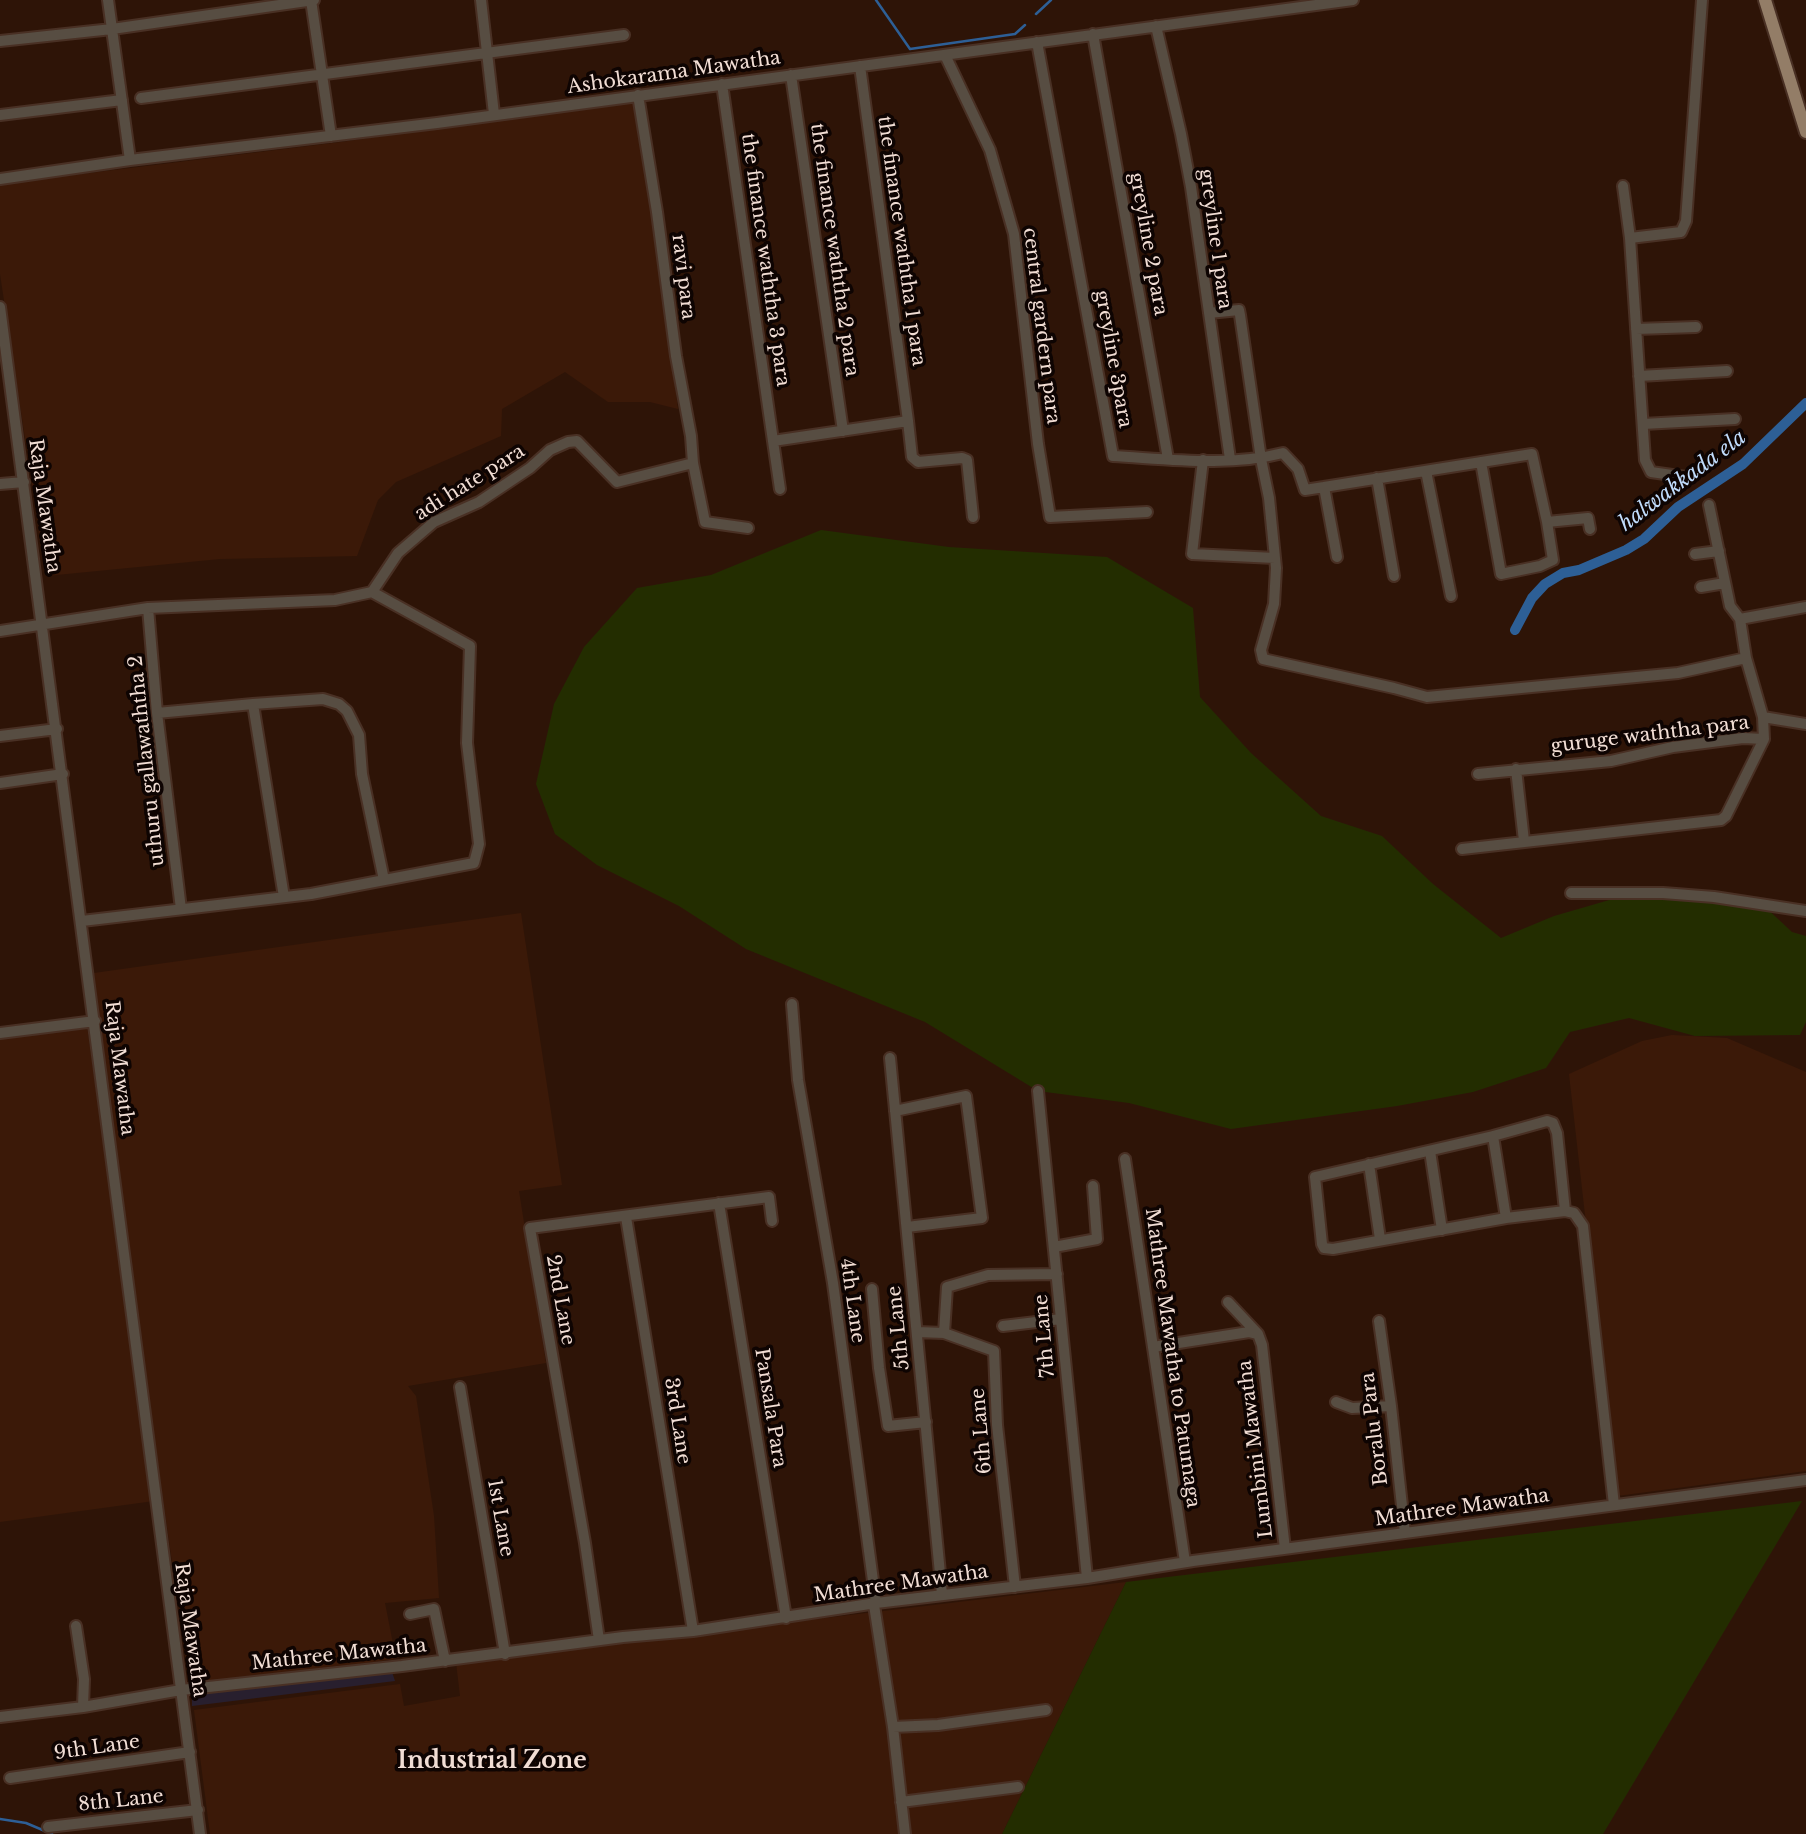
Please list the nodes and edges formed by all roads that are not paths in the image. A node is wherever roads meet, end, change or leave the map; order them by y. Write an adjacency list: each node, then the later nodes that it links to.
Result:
1 (108, 0): 8 (street)
2 (312, 0): 8 (street); 16 (street)
3 (481, 0): 13 (street)
4 (1353, 0): 7 (street, Ashokarama Mawatha)
5 (1702, 0): 29 (street)
6 (1765, 0): 24 (main road)
7 (1156, 26): 9 (street, Ashokarama Mawatha); 31 (street, greyline 1 para)
8 (112, 29): 11 (street); 21 (street)
9 (1093, 34): 12 (street, Ashokarama Mawatha); 41 (street, greyline 2 para)
10 (624, 35): 13 (street)
11 (0, 41)
12 (1037, 42): 14 (street, Ashokarama Mawatha); 41 (street, greyline 3para)
13 (488, 53): 16 (street); 22 (street)
14 (945, 55): 15 (street, Ashokarama Mawatha); 55 (street, central gardern para)
15 (860, 66): 17 (street, Ashokarama Mawatha); 37 (street, the finance waththa 1 para)
16 (322, 75): 20 (street); 25 (street)
17 (791, 75): 18 (street, Ashokarama Mawatha); 39 (street, the finance waththa 2 para)
18 (722, 84): 19 (street, Ashokarama Mawatha); 40 (street, the finance waththa 3 para)
19 (638, 95): 22 (street, Ashokarama Mawatha); 46 (street, ravi para)
20 (141, 98)
21 (121, 100): 23 (street); 26 (street)
22 (494, 114): 25 (street, Ashokarama Mawatha)
23 (0, 115)
24 (1806, 132)
25 (331, 136): 26 (street, Ashokarama Mawatha)
26 (130, 160): 27 (street, Ashokarama Mawatha)
27 (0, 179)
28 (1623, 186): 29 (street)
29 (1630, 238): 33 (street)
30 (0, 307): 50 (street, Raja Mawatha)
31 (1209, 313): 42 (street, greyline 1 para); 43 (street)
32 (1696, 327): 33 (street)
33 (1636, 329): 35 (street)
34 (1727, 371): 35 (street)
35 (1639, 376): 38 (street)
36 (1734, 419): 38 (street)
37 (908, 421): 39 (street); 56 (street, the finance waththa 1 para)
38 (1643, 424): 48 (street)
39 (842, 431): 40 (street)
40 (773, 441): 53 (street, the finance waththa 3 para)
41 (1168, 459): 44 (street, greyline 3para)
42 (1230, 459): 43 (street, greyline 3para); 44 (street, greyline 3para)
43 (1261, 459): 52 (street, greyline 3para); 63 (street)
44 (1203, 460): 63 (street)
45 (1481, 462): 47 (street); 57 (street); 57 (street)
46 (693, 463): 58 (street); 67 (street, adi hate para)
47 (1426, 471): 49 (street); 68 (street)
48 (1686, 477)
49 (1377, 478): 52 (street); 64 (street)
50 (23, 482): 51 (street); 72 (street, Raja Mawatha)
51 (0, 484)
52 (1324, 487): 62 (street)
53 (780, 489)
54 (1709, 505): 60 (street, guruge waththa para)
55 (1147, 512)
56 (973, 517)
57 (1547, 522): 59 (street)
58 (748, 528)
59 (1590, 529)
60 (1719, 551): 61 (street); 65 (street, guruge waththa para)
61 (1695, 554)
62 (1337, 557)
63 (1275, 558): 74 (street)
64 (1394, 576)
65 (1725, 583): 66 (street); 71 (street, guruge waththa para)
66 (1700, 587)
67 (372, 592): 70 (street); 88 (street)
68 (1451, 596)
69 (1806, 607): 71 (street)
70 (148, 608): 72 (street); 76 (street, uthuru gallawaththa 2)
71 (1740, 619): 74 (street, guruge waththa para)
72 (43, 626): 73 (street); 79 (street, Raja Mawatha)
73 (0, 631)
74 (1746, 659): 77 (street, guruge waththa para)
75 (253, 704): 76 (street); 88 (street); 90 (street)
76 (157, 713): 91 (street, uthuru gallawaththa 2)
77 (1763, 717): 78 (street); 81 (street, guruge waththa para)
78 (1806, 724)
79 (57, 729): 80 (street); 83 (street, Raja Mawatha)
80 (0, 736)
81 (1764, 739): 82 (street, guruge waththa para); 86 (street)
82 (1516, 769): 84 (street, guruge waththa para); 86 (street)
83 (63, 774): 85 (street); 93 (street, Raja Mawatha)
84 (1478, 774)
85 (0, 783)
86 (1524, 841): 87 (street)
87 (1462, 849)
88 (384, 880): 90 (street)
89 (1572, 893): 92 (street)
90 (284, 897): 91 (street)
91 (181, 909): 93 (street)
92 (1806, 911)
93 (82, 921): 95 (street, Raja Mawatha)
94 (792, 1004): 136 (street, 4th Lane)
95 (95, 1021): 96 (street); 144 (street, Raja Mawatha)
96 (0, 1033)
97 (890, 1058): 99 (street, 5th Lane)
98 (1038, 1091): 113 (street, 7th Lane)
99 (895, 1111): 110 (street, 5th Lane); 110 (street)
100 (1493, 1136): 101 (street); 106 (street); 108 (street)
101 (1430, 1151): 103 (street); 111 (street)
102 (1125, 1159): 123 (street, Mathree Mawatha to Patumaga)
103 (1369, 1164): 112 (street); 112 (street)
104 (1093, 1186): 113 (street)
105 (719, 1203): 107 (street, 2nd Lane); 109 (street, 2nd Lane); 138 (street, Pansala Para)
106 (1565, 1211): 108 (street); 129 (street)
107 (626, 1217): 140 (street, 3rd Lane); 141 (street, 2nd Lane)
108 (1506, 1218): 111 (street)
109 (772, 1222)
110 (907, 1227): 120 (street, 5th Lane)
111 (1443, 1230): 112 (street)
112 (1380, 1239)
113 (1055, 1247): 114 (street, 7th Lane)
114 (1057, 1274): 117 (street, 7th Lane); 121 (street)
115 (872, 1289): 127 (street)
116 (1228, 1302): 122 (street)
117 (1061, 1319): 119 (street); 133 (street, 7th Lane)
118 (1378, 1321): 126 (street, Boralu Para)
119 (1003, 1326)
120 (917, 1332): 121 (street, 6th Lane); 127 (street, 5th Lane)
121 (944, 1333): 134 (street, 6th Lane)
122 (1258, 1334): 123 (street, Lumbini Mawatha); 131 (street, Lumbini Mawatha)
123 (1153, 1347): 132 (street, Mathree Mawatha to Patumaga)
124 (460, 1387): 142 (street, 1st Lane)
125 (1336, 1402): 126 (street)
126 (1391, 1406): 130 (street, Boralu Para)
127 (926, 1422): 135 (street, 5th Lane)
128 (1806, 1480): 129 (street, Mathree Mawatha)
129 (1615, 1505): 130 (street, Mathree Mawatha)
130 (1405, 1533): 131 (street, Mathree Mawatha)
131 (1285, 1549): 132 (street, Mathree Mawatha)
132 (1185, 1562): 133 (street, Mathree Mawatha)
133 (1087, 1578): 134 (street, Mathree Mawatha)
134 (1015, 1587): 135 (street, Mathree Mawatha)
135 (942, 1594): 136 (street, Mathree Mawatha)
136 (875, 1604): 138 (street, Mathree Mawatha); 148 (street, 4th Lane)
137 (410, 1614): 143 (street)
138 (786, 1618): 140 (street, Mathree Mawatha)
139 (76, 1626): 145 (street)
140 (692, 1631): 141 (street, Mathree Mawatha)
141 (599, 1640): 142 (street, Mathree Mawatha)
142 (505, 1654): 143 (street, Mathree Mawatha)
143 (445, 1661): 144 (street, Mathree Mawatha)
144 (181, 1690): 145 (street, Mathree Mawatha); 149 (street, Raja Mawatha)
145 (83, 1707): 147 (street, Mathree Mawatha)
146 (1046, 1710): 148 (street)
147 (0, 1717)
148 (893, 1727): 152 (street, 4th Lane)
149 (190, 1752): 150 (street, 9th Lane); 153 (street, Raja Mawatha)
150 (10, 1778)
151 (1018, 1787): 152 (street)
152 (901, 1802): 156 (street, 4th Lane)
153 (198, 1810): 154 (street, 8th Lane); 155 (street, Raja Mawatha)
154 (48, 1826)
155 (201, 1834)
156 (905, 1834)

